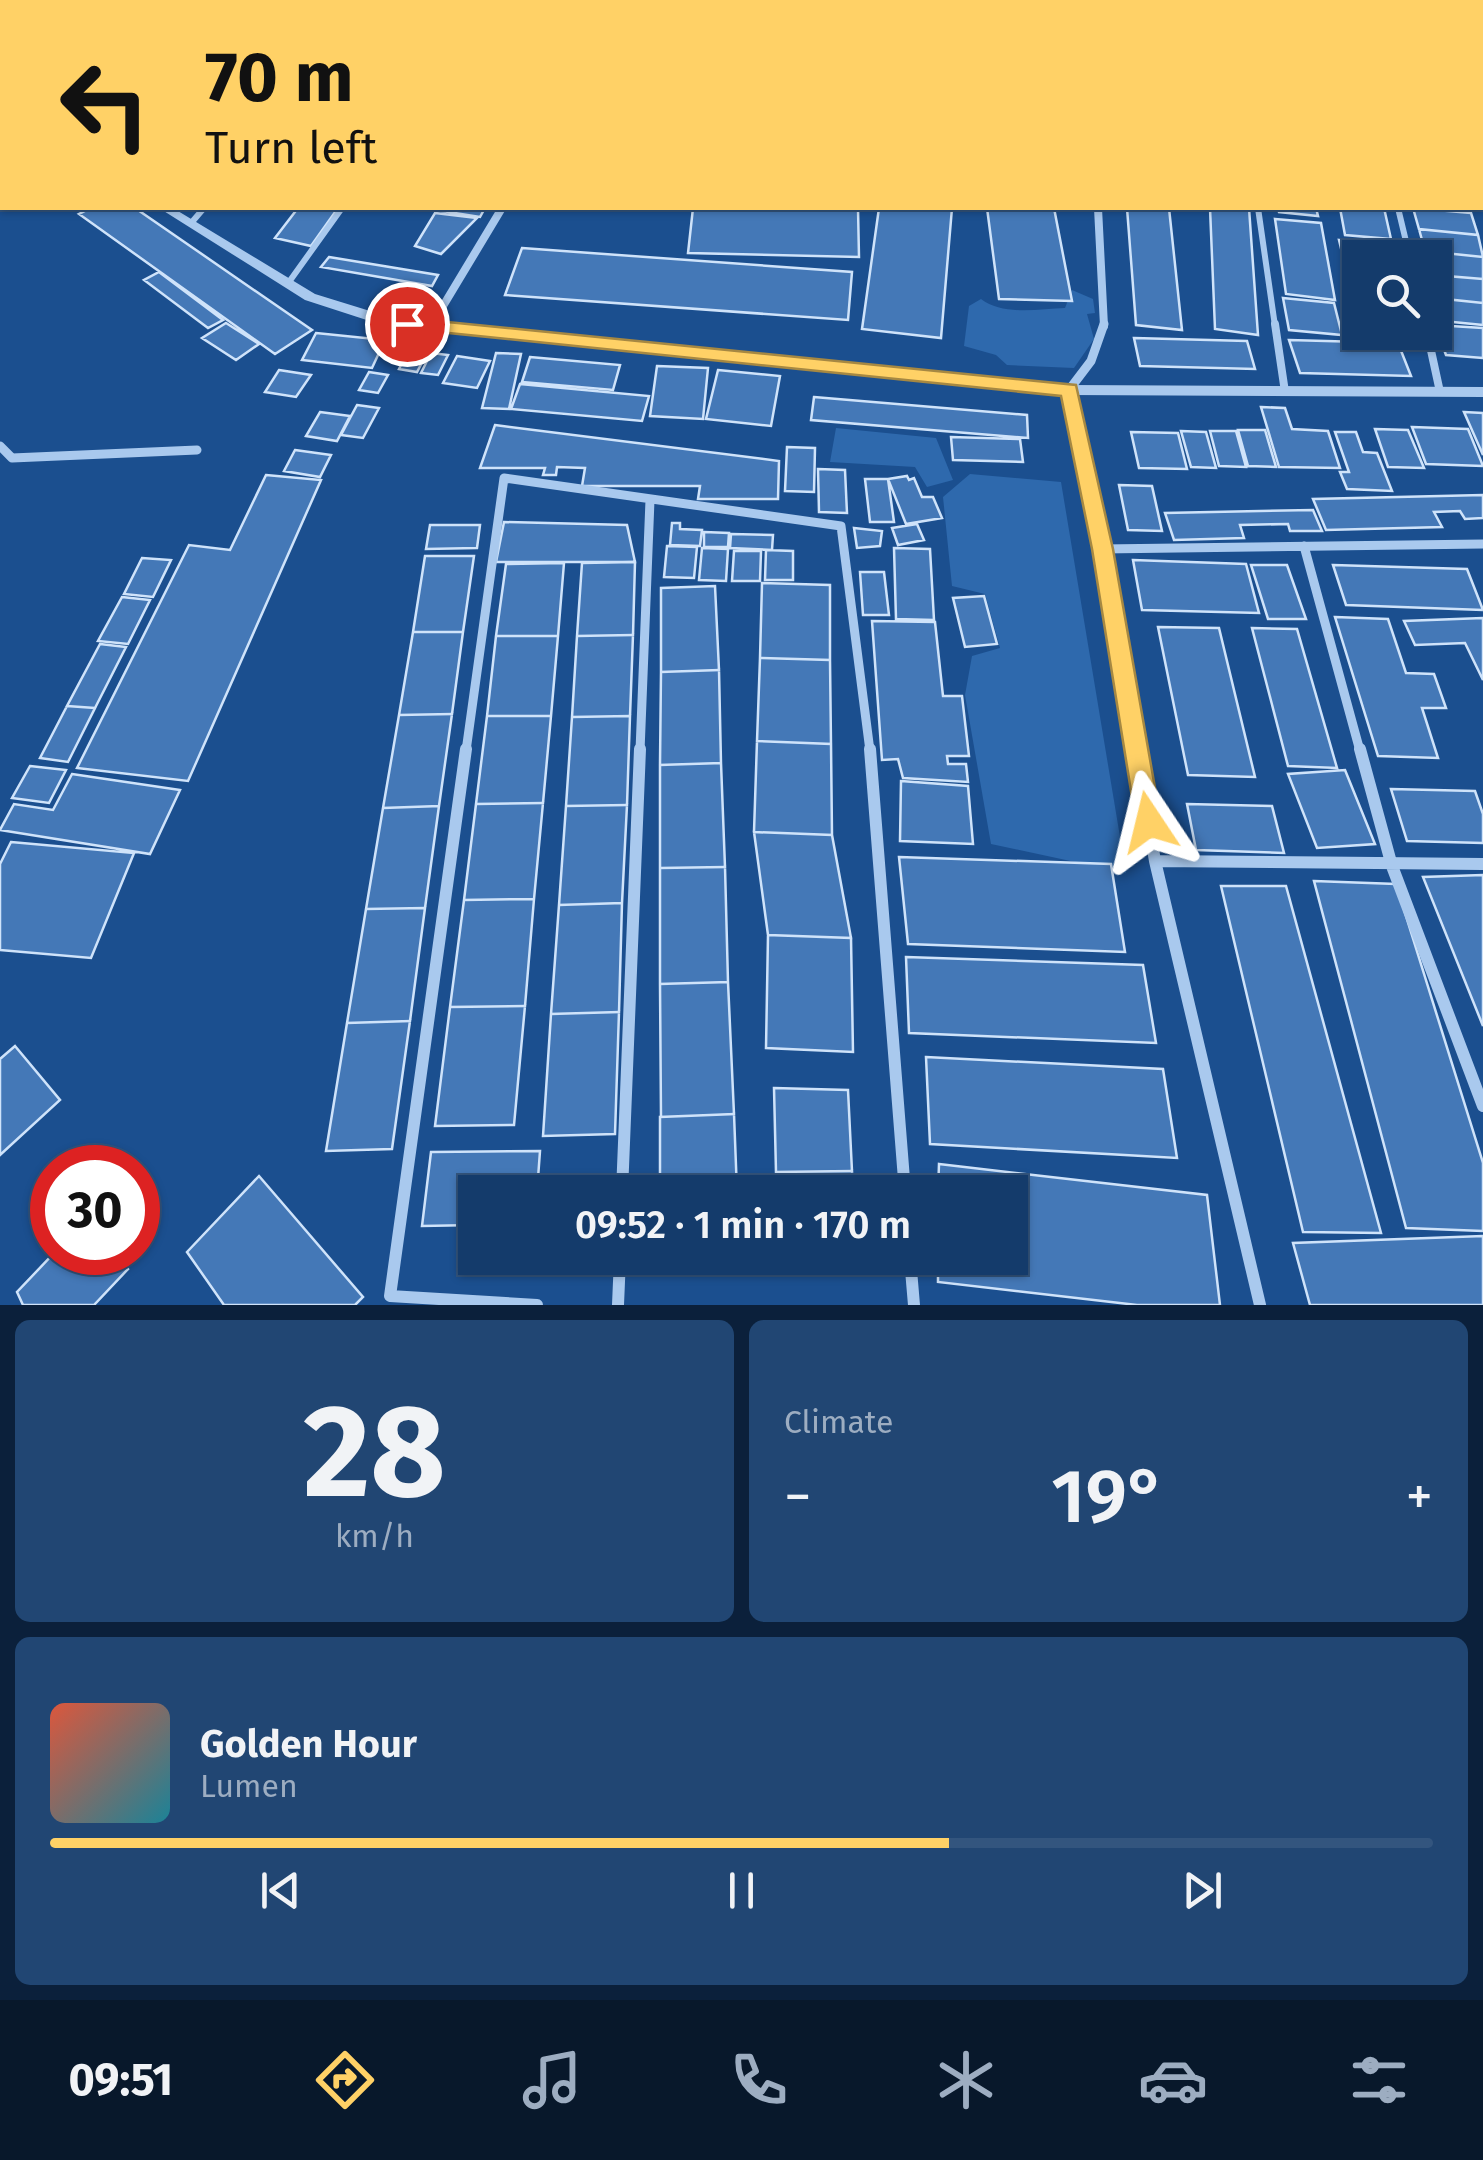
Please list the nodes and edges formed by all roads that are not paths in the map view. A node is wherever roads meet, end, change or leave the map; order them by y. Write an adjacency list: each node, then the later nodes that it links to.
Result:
1 (168, 210): 8 (street)
2 (202, 210): 8 (street)
3 (341, 210): 10 (street)
4 (501, 210): 11 (street)
5 (1098, 210): 13 (street)
6 (1258, 210): 14 (street)
7 (1398, 210): 9 (street)
8 (192, 222): 10 (street)
9 (1406, 240)
10 (288, 282): 11 (street)
11 (432, 327): 13 (street)
12 (1431, 350): 15 (street)
13 (1069, 390): 14 (street); 22 (street)
14 (1285, 392): 15 (street)
15 (1440, 392): 16 (street)
16 (1483, 392)
17 (0, 446): 18 (street)
18 (197, 450)
19 (650, 500): 27 (street); 28 (street); 31 (street)
20 (1483, 544): 21 (street)
21 (1304, 546): 22 (street); 25 (street)
22 (1102, 549): 23 (street)
23 (1156, 861): 25 (street); 34 (street)
24 (1483, 864): 25 (street)
25 (1392, 866): 26 (street)
26 (1483, 1106)
27 (623, 1175)
28 (904, 1175)
29 (619, 1275): 32 (street)
30 (911, 1275): 33 (street)
31 (537, 1305)
32 (618, 1305)
33 (914, 1305)
34 (1260, 1305)

